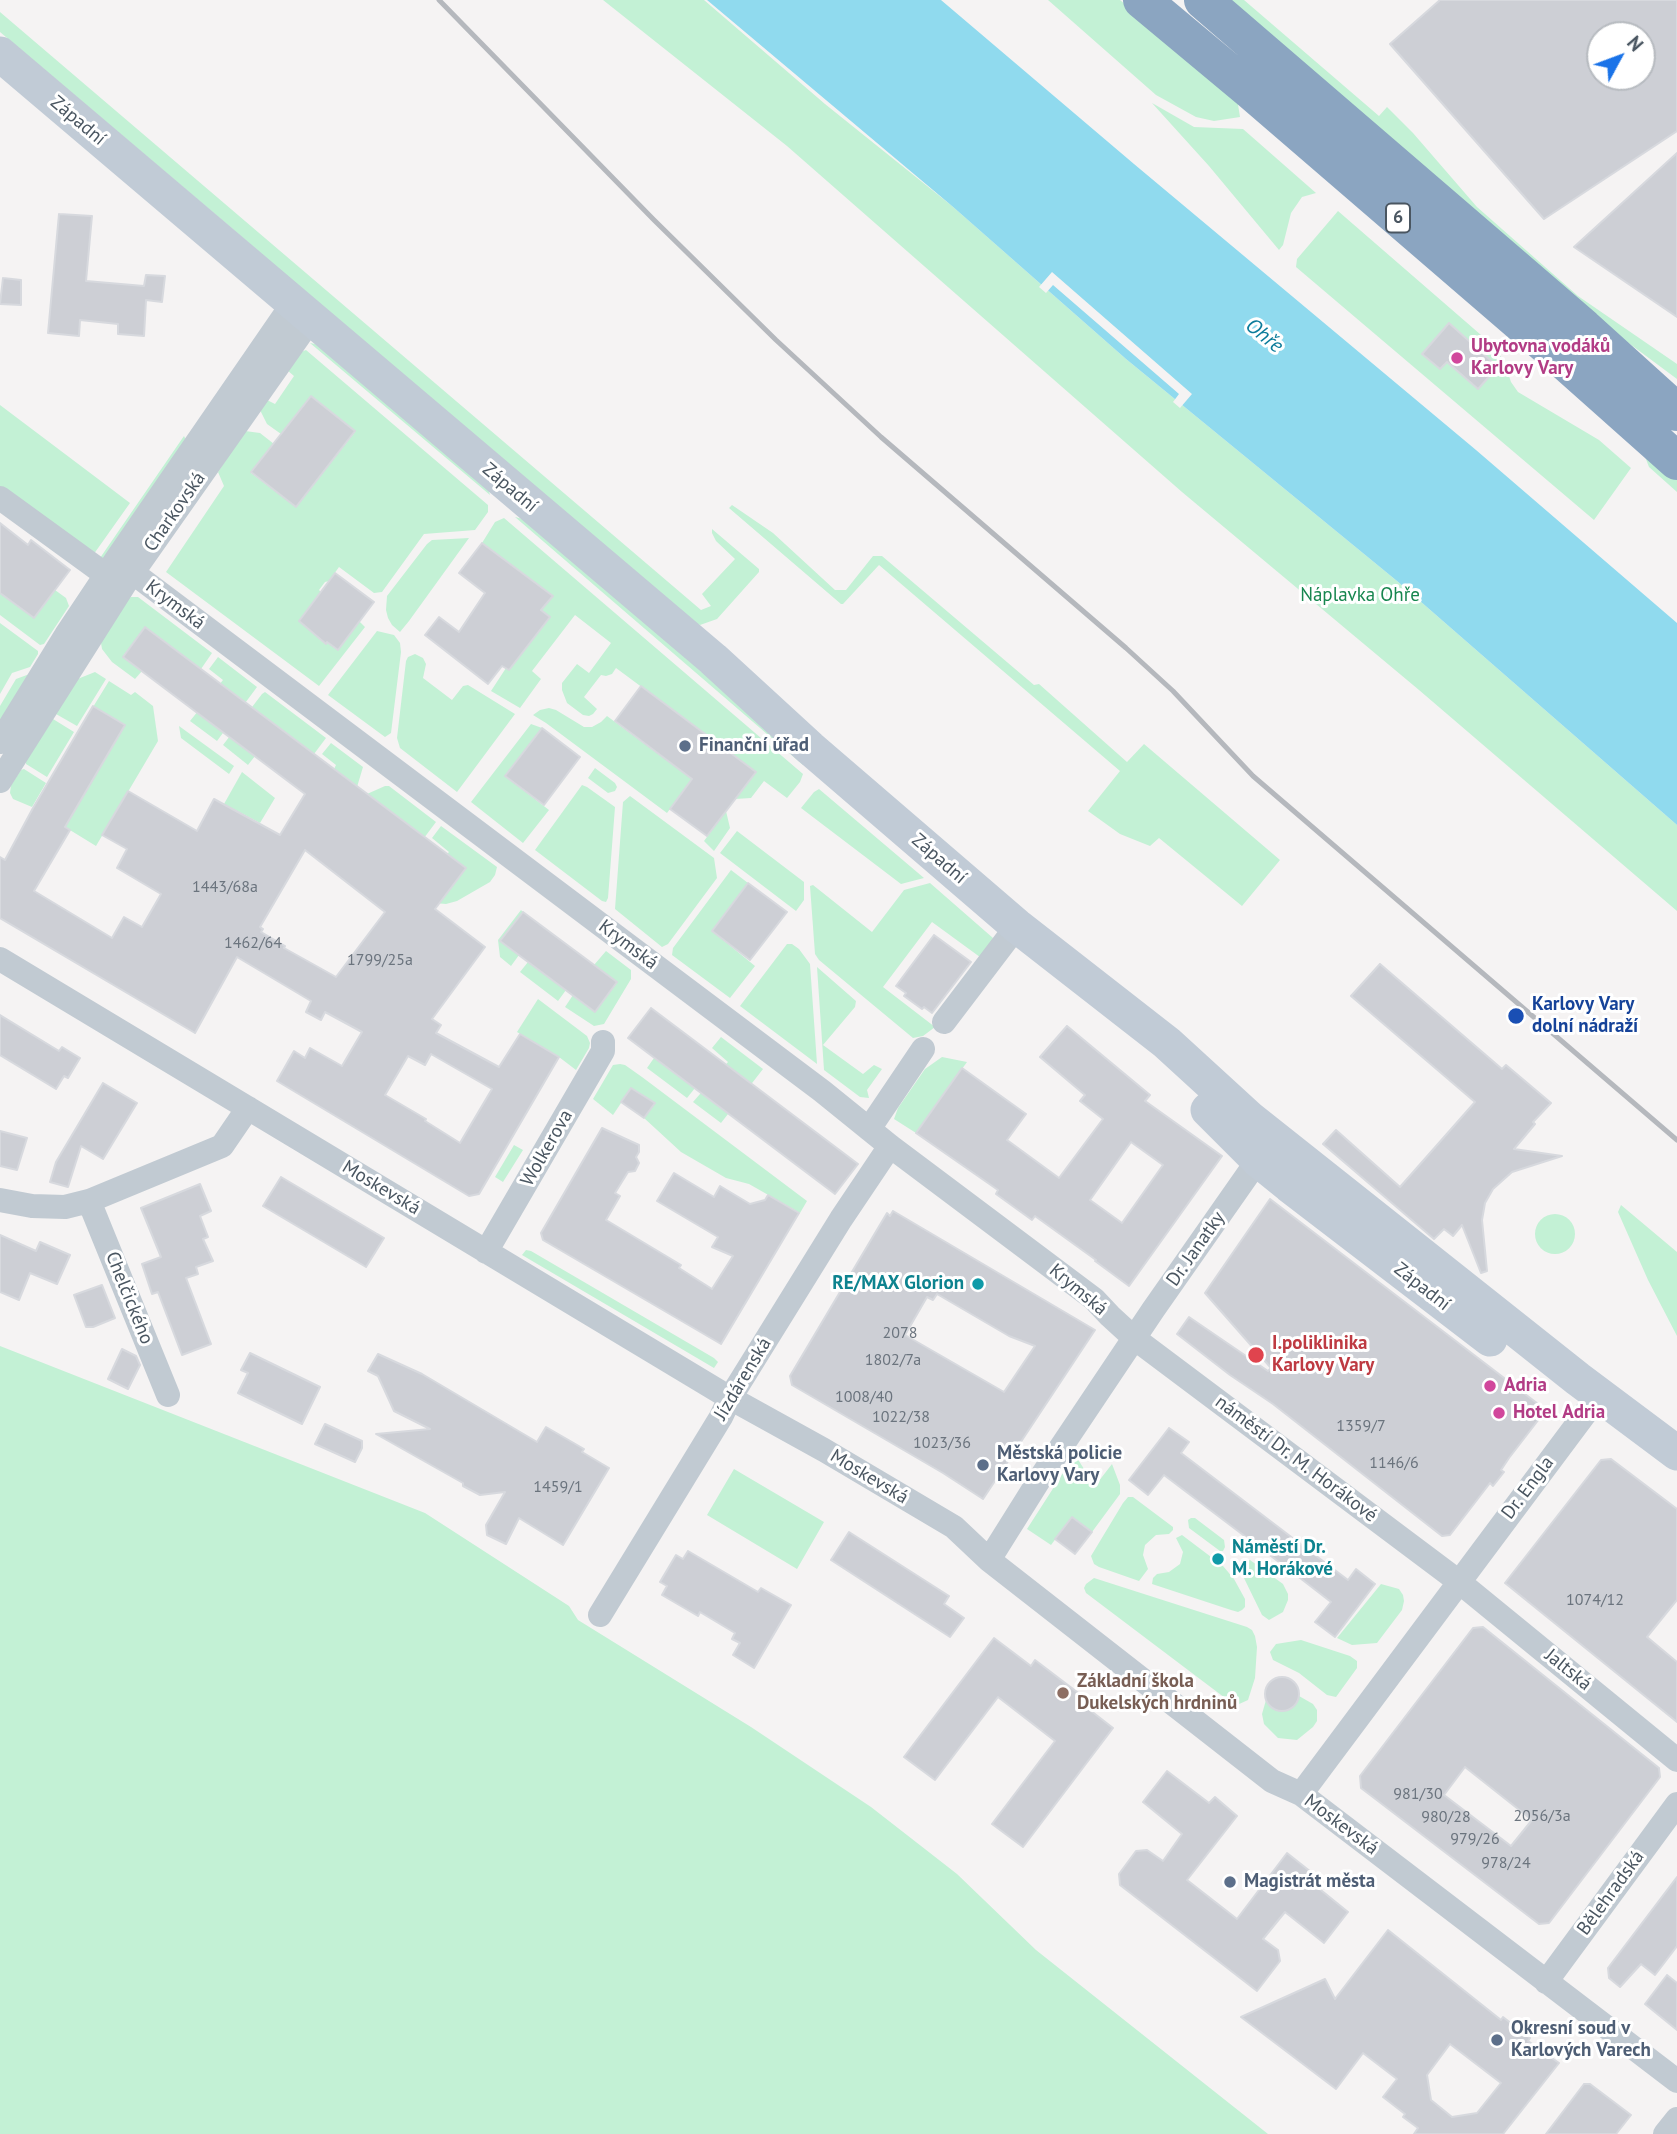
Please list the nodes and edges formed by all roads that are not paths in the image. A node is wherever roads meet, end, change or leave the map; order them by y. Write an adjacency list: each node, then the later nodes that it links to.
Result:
1 (1142, 0): 8 (highway, 6)
2 (1203, 0): 5 (highway, 6)
3 (0, 54): 4 (street, Západní)
4 (302, 311): 10 (street, Charkovská); 13 (street, Západní)
5 (1584, 328): 6 (highway); 7 (highway, 6)
6 (1677, 396)
7 (1677, 412)
8 (1677, 461)
9 (0, 498): 10 (street, Krymská)
10 (118, 569): 11 (street, Charkovská); 12 (street, Charkovská); 19 (street, Krymská)
11 (0, 742)
12 (0, 781)
13 (1017, 926): 15 (street); 21 (street, Západní); 22 (street, Západní)
14 (0, 959): 18 (street, Moskevská)
15 (944, 1022)
16 (603, 1042): 25 (street, Wolkerova)
17 (923, 1049): 19 (street)
18 (248, 1108): 24 (street); 25 (street, Moskevská)
19 (869, 1129): 20 (street, Krymská)
20 (890, 1146): 26 (street, Krymská); 28 (street, Jízdárenská)
21 (1258, 1160): 22 (street, Západní); 26 (street, Dr. Janatky); 29 (street, Západní)
22 (1325, 1178): 29 (street, Západní)
23 (0, 1200): 24 (street)
24 (89, 1201): 27 (street, Chelčického)
25 (486, 1252): 28 (street, Moskevská)
26 (1134, 1338): 32 (street); 33 (street, náměstí Dr. M. Horákové)
27 (168, 1395)
28 (730, 1398): 32 (street, Moskevská); 34 (street, Jízdárenská)
29 (1592, 1404): 30 (street); 31 (street); 33 (street, Dr. Engla)
30 (1677, 1453)
31 (1677, 1481)
32 (989, 1560): 36 (street, Moskevská)
33 (1458, 1581): 35 (street, Jaltská); 36 (street)
34 (600, 1615)
35 (1677, 1760)
36 (1301, 1794): 38 (street, Moskevská)
37 (1677, 1804): 38 (street, Bělehradská)
38 (1546, 1982): 39 (street, Moskevská)
39 (1677, 2081)
40 (1677, 2119): 41 (street)
41 (1665, 2134)

